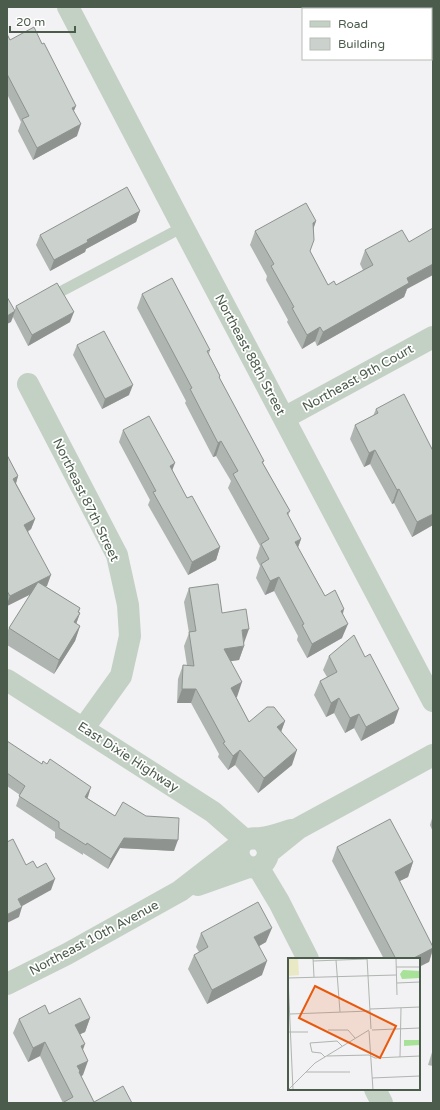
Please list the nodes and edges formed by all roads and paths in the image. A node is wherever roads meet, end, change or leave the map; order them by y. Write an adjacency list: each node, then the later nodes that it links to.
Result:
1 (68, 7): 2 (street, Northeast 88th Street)
2 (183, 228): 3 (lane); 6 (street, Northeast 88th Street)
3 (60, 292)
4 (433, 337): 6 (street, Northeast 9th Court)
5 (28, 384): 9 (street, Northeast 87th Street)
6 (284, 418): 8 (street, Northeast 88th Street)
7 (7, 680): 9 (street, East Dixie Highway)
8 (433, 701)
9 (83, 728): 11 (street, East Dixie Highway)
10 (433, 755): 11 (street, Northeast 10th Avenue)
11 (253, 852): 12 (street); 13 (street, Northeast 10th Avenue)
12 (307, 958)
13 (7, 984)
14 (376, 1090): 15 (street)
15 (382, 1103)

